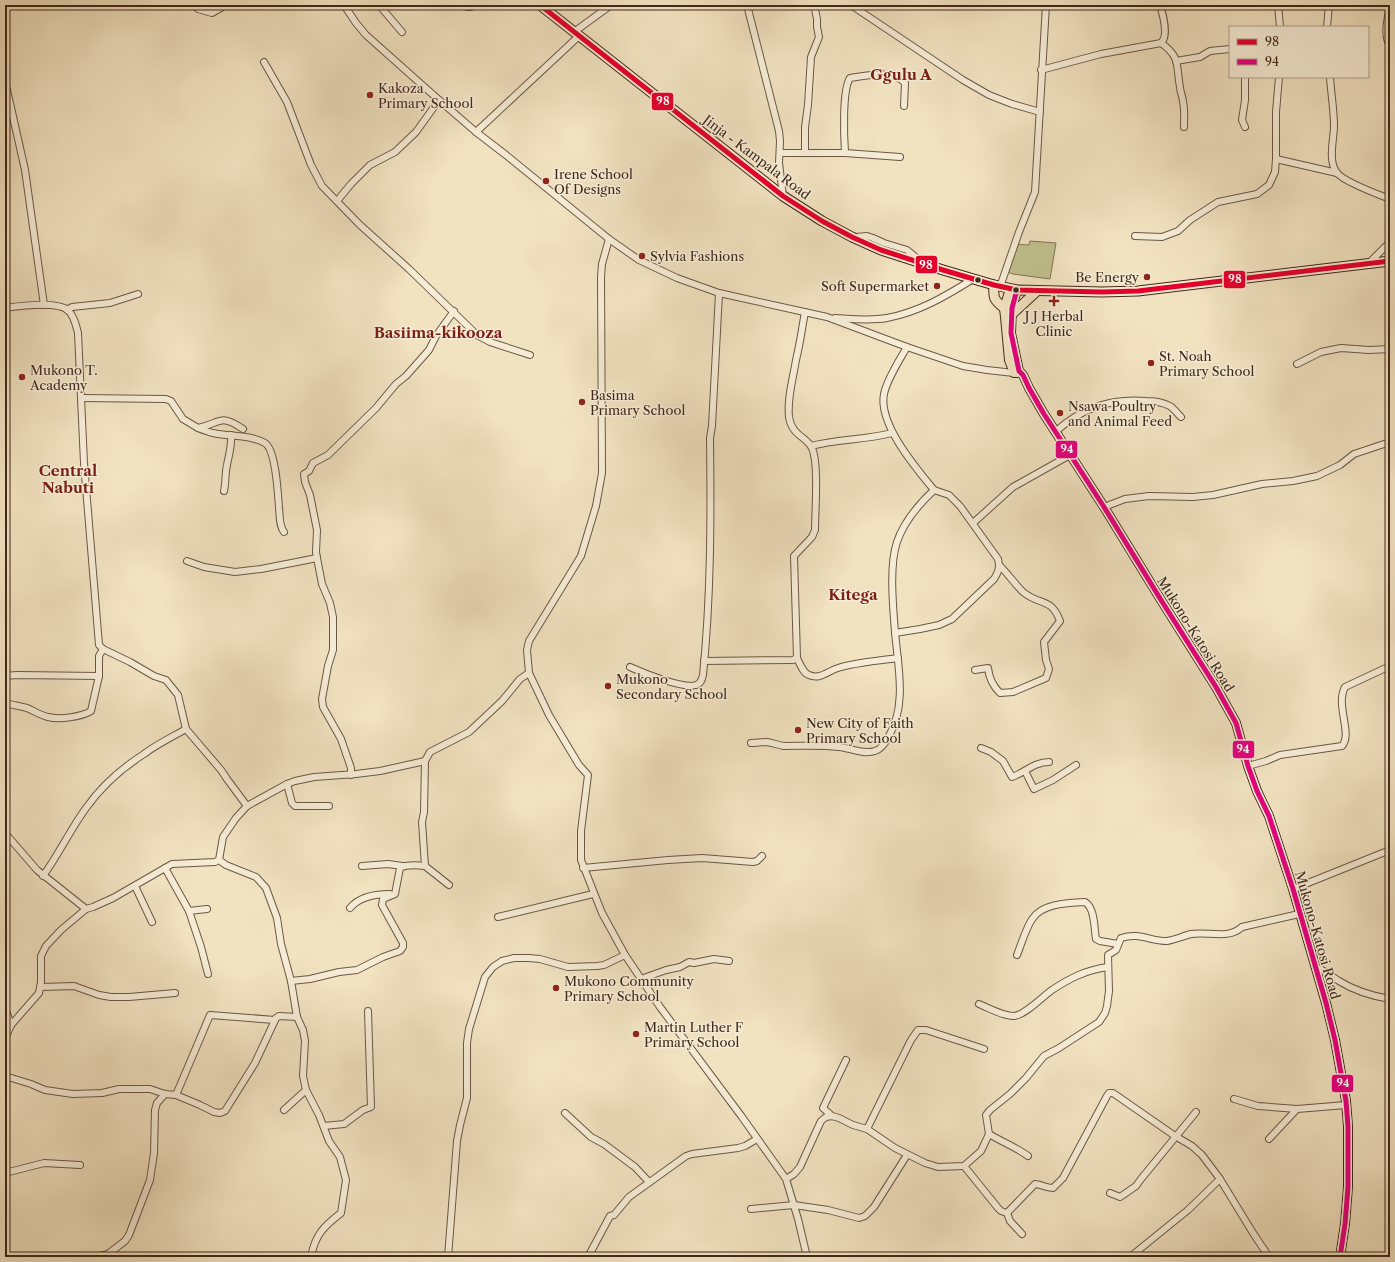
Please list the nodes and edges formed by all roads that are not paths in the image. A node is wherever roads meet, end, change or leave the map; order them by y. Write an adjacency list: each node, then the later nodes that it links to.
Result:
1 (194, 5): 2 (street)
2 (226, 5)
3 (344, 5): 31 (street)
4 (379, 5): 19 (street)
5 (462, 5): 6 (street)
6 (472, 5)
7 (540, 5): 20 (highway, Jinja - Kampala Road)
8 (611, 5): 20 (street)
9 (747, 5): 37 (street)
10 (851, 5): 33 (street)
11 (1046, 5): 26 (street)
12 (1160, 5): 21 (street)
13 (1278, 5): 17 (street)
14 (1329, 5): 18 (street)
15 (1390, 5): 22 (street)
16 (815, 9): 38 (street)
17 (1280, 26)
18 (1328, 26)
19 (402, 32)
20 (577, 34): 36 (street); 43 (highway, Jinja - Kampala Road)
21 (1161, 43): 24 (street); 26 (street)
22 (1390, 46)
23 (1229, 49): 24 (street)
24 (1176, 61): 34 (street)
25 (264, 62): 45 (street)
26 (1041, 70): 33 (street)
27 (1245, 78): 35 (street)
28 (1279, 78): 41 (street)
29 (1330, 78): 42 (street)
30 (5, 82): 57 (street)
31 (439, 100): 36 (street); 45 (street)
32 (904, 106): 39 (street)
33 (1040, 112): 52 (street)
34 (1184, 127)
35 (1245, 127)
36 (476, 132): 47 (street)
37 (780, 153): 38 (street); 43 (street)
38 (805, 153): 39 (street)
39 (845, 153): 40 (street)
40 (900, 157)
41 (1276, 159): 42 (street); 46 (street)
42 (1337, 173): 44 (street)
43 (783, 196): 51 (highway, Jinja - Kampala Road)
44 (1390, 199)
45 (337, 200): 61 (street)
46 (1135, 236)
47 (609, 239): 55 (street); 96 (street)
48 (1390, 242): 50 (street)
49 (1390, 261): 50 (highway, Jinja - Kampala Road)
50 (1368, 264): 54 (highway, Jinja - Kampala Road)
51 (973, 279): 52 (highway, Jinja - Kampala Road); 64 (street)
52 (997, 286): 53 (highway, Jinja - Kampala Road); 59 (highway)
53 (1013, 289): 54 (highway, Jinja - Kampala Road); 59 (main road); 63 (main road)
54 (1037, 291): 63 (highway)
55 (719, 293): 62 (street); 92 (street)
56 (138, 294): 60 (street)
57 (44, 305): 58 (street); 60 (street)
58 (5, 308)
59 (1004, 308): 69 (main road)
60 (67, 310): 70 (street)
61 (454, 311): 67 (street); 85 (street)
62 (805, 312): 64 (street); 78 (street)
63 (1011, 315): 69 (main road)
64 (827, 317): 65 (street)
65 (907, 347): 69 (street); 75 (street)
66 (1390, 349): 68 (street)
67 (530, 355)
68 (1297, 364)
69 (1019, 373): 74 (main road, Mukono-Katosi Road)
70 (81, 398): 72 (street); 89 (street)
71 (1181, 417): 74 (street)
72 (198, 428): 73 (street); 76 (street)
73 (243, 429)
74 (1055, 432): 79 (main road, Mukono-Katosi Road)
75 (892, 433): 78 (street); 80 (street)
76 (231, 435): 81 (street); 84 (street)
77 (1390, 442): 82 (street)
78 (811, 446): 90 (street)
79 (1070, 454): 82 (main road, Mukono-Katosi Road); 83 (street)
80 (934, 490): 83 (street); 88 (street)
81 (224, 491)
82 (1104, 507): 106 (main road, Mukono-Katosi Road)
83 (973, 523): 87 (street)
84 (284, 532)
85 (317, 558): 86 (street); 108 (street)
86 (187, 561)
87 (1000, 566): 88 (street); 95 (street)
88 (895, 632): 91 (street)
89 (103, 649): 98 (street); 100 (street)
90 (797, 658): 91 (street); 92 (street)
91 (898, 658): 101 (street)
92 (704, 661): 94 (street)
93 (1390, 666): 106 (street)
94 (630, 667)
95 (975, 670)
96 (529, 673): 103 (street); 120 (street)
97 (5, 676): 98 (street)
98 (99, 676): 99 (street)
99 (5, 703)
100 (186, 729): 110 (street); 121 (street)
101 (752, 743)
102 (981, 748): 107 (street)
103 (424, 761): 108 (street); 118 (street)
104 (1049, 762): 107 (street)
105 (1076, 765): 107 (street)
106 (1248, 766): 124 (main road, Mukono-Katosi Road)
107 (1025, 771)
108 (351, 775): 109 (street)
109 (287, 784): 110 (street); 111 (street)
110 (248, 806): 115 (street)
111 (329, 806)
112 (5, 833): 121 (street)
113 (1390, 850): 124 (street)
114 (762, 856): 120 (street)
115 (219, 860): 119 (street); 142 (street)
116 (362, 866): 117 (street)
117 (403, 866): 118 (street); 125 (street)
118 (425, 866): 122 (street)
119 (165, 868): 123 (street); 130 (street)
120 (583, 868): 126 (street)
121 (44, 876): 128 (street)
122 (449, 885)
123 (136, 886): 128 (street); 133 (street)
124 (1293, 889): 131 (main road, Mukono-Katosi Road)
125 (395, 894): 127 (street); 142 (street)
126 (594, 894): 132 (street); 135 (street)
127 (350, 908)
128 (86, 909): 143 (street)
129 (207, 909): 130 (street)
130 (189, 911): 140 (street)
131 (1299, 914): 134 (street); 139 (main road, Mukono-Katosi Road)
132 (498, 917)
133 (152, 922)
134 (1118, 944): 136 (street); 138 (street)
135 (624, 955): 141 (street); 189 (street)
136 (1017, 955)
137 (729, 961): 141 (street)
138 (1108, 967): 146 (street); 168 (street)
139 (1315, 967): 145 (street); 160 (main road, Mukono-Katosi Road)
140 (208, 974)
141 (641, 979): 170 (street)
142 (291, 981): 149 (street)
143 (41, 987): 144 (street); 151 (street)
144 (175, 993)
145 (1390, 999)
146 (979, 1004)
147 (5, 1008): 151 (street)
148 (368, 1010): 166 (street)
149 (297, 1017): 150 (street); 156 (street)
150 (275, 1020): 158 (street); 158 (street)
151 (11, 1026): 152 (street)
152 (5, 1039)
153 (984, 1049): 167 (street)
154 (846, 1060): 165 (street)
155 (5, 1076): 157 (street)
156 (306, 1090): 162 (street); 166 (street)
157 (165, 1094): 158 (street); 186 (street)
158 (176, 1095)
159 (1234, 1099): 161 (street)
160 (1346, 1105): 161 (street); 194 (main road, Mukono-Katosi Road)
161 (1297, 1109): 171 (street)
162 (284, 1110)
163 (1196, 1112): 169 (street)
164 (565, 1113): 179 (street)
165 (832, 1116): 167 (street); 178 (street)
166 (324, 1126): 188 (street)
167 (867, 1129): 172 (street)
168 (989, 1134): 173 (street); 175 (street)
169 (1175, 1136): 177 (street); 180 (street); 183 (street)
170 (757, 1139): 178 (street); 179 (street)
171 (1269, 1139)
172 (908, 1155): 175 (street); 181 (street)
173 (1028, 1156)
174 (80, 1165): 176 (street)
175 (964, 1166): 183 (street)
176 (5, 1172)
177 (1220, 1178): 192 (street); 193 (street)
178 (786, 1179): 181 (street)
179 (649, 1182): 190 (street)
180 (1110, 1194)
181 (794, 1205): 182 (street); 191 (street)
182 (751, 1209)
183 (1007, 1213): 184 (street)
184 (1022, 1234)
185 (1390, 1251): 195 (street)
186 (108, 1256): 187 (street)
187 (95, 1257)
188 (311, 1257)
189 (448, 1257)
190 (588, 1257)
191 (807, 1257)
192 (1130, 1257)
193 (1270, 1257)
194 (1340, 1257)
195 (1386, 1257)

